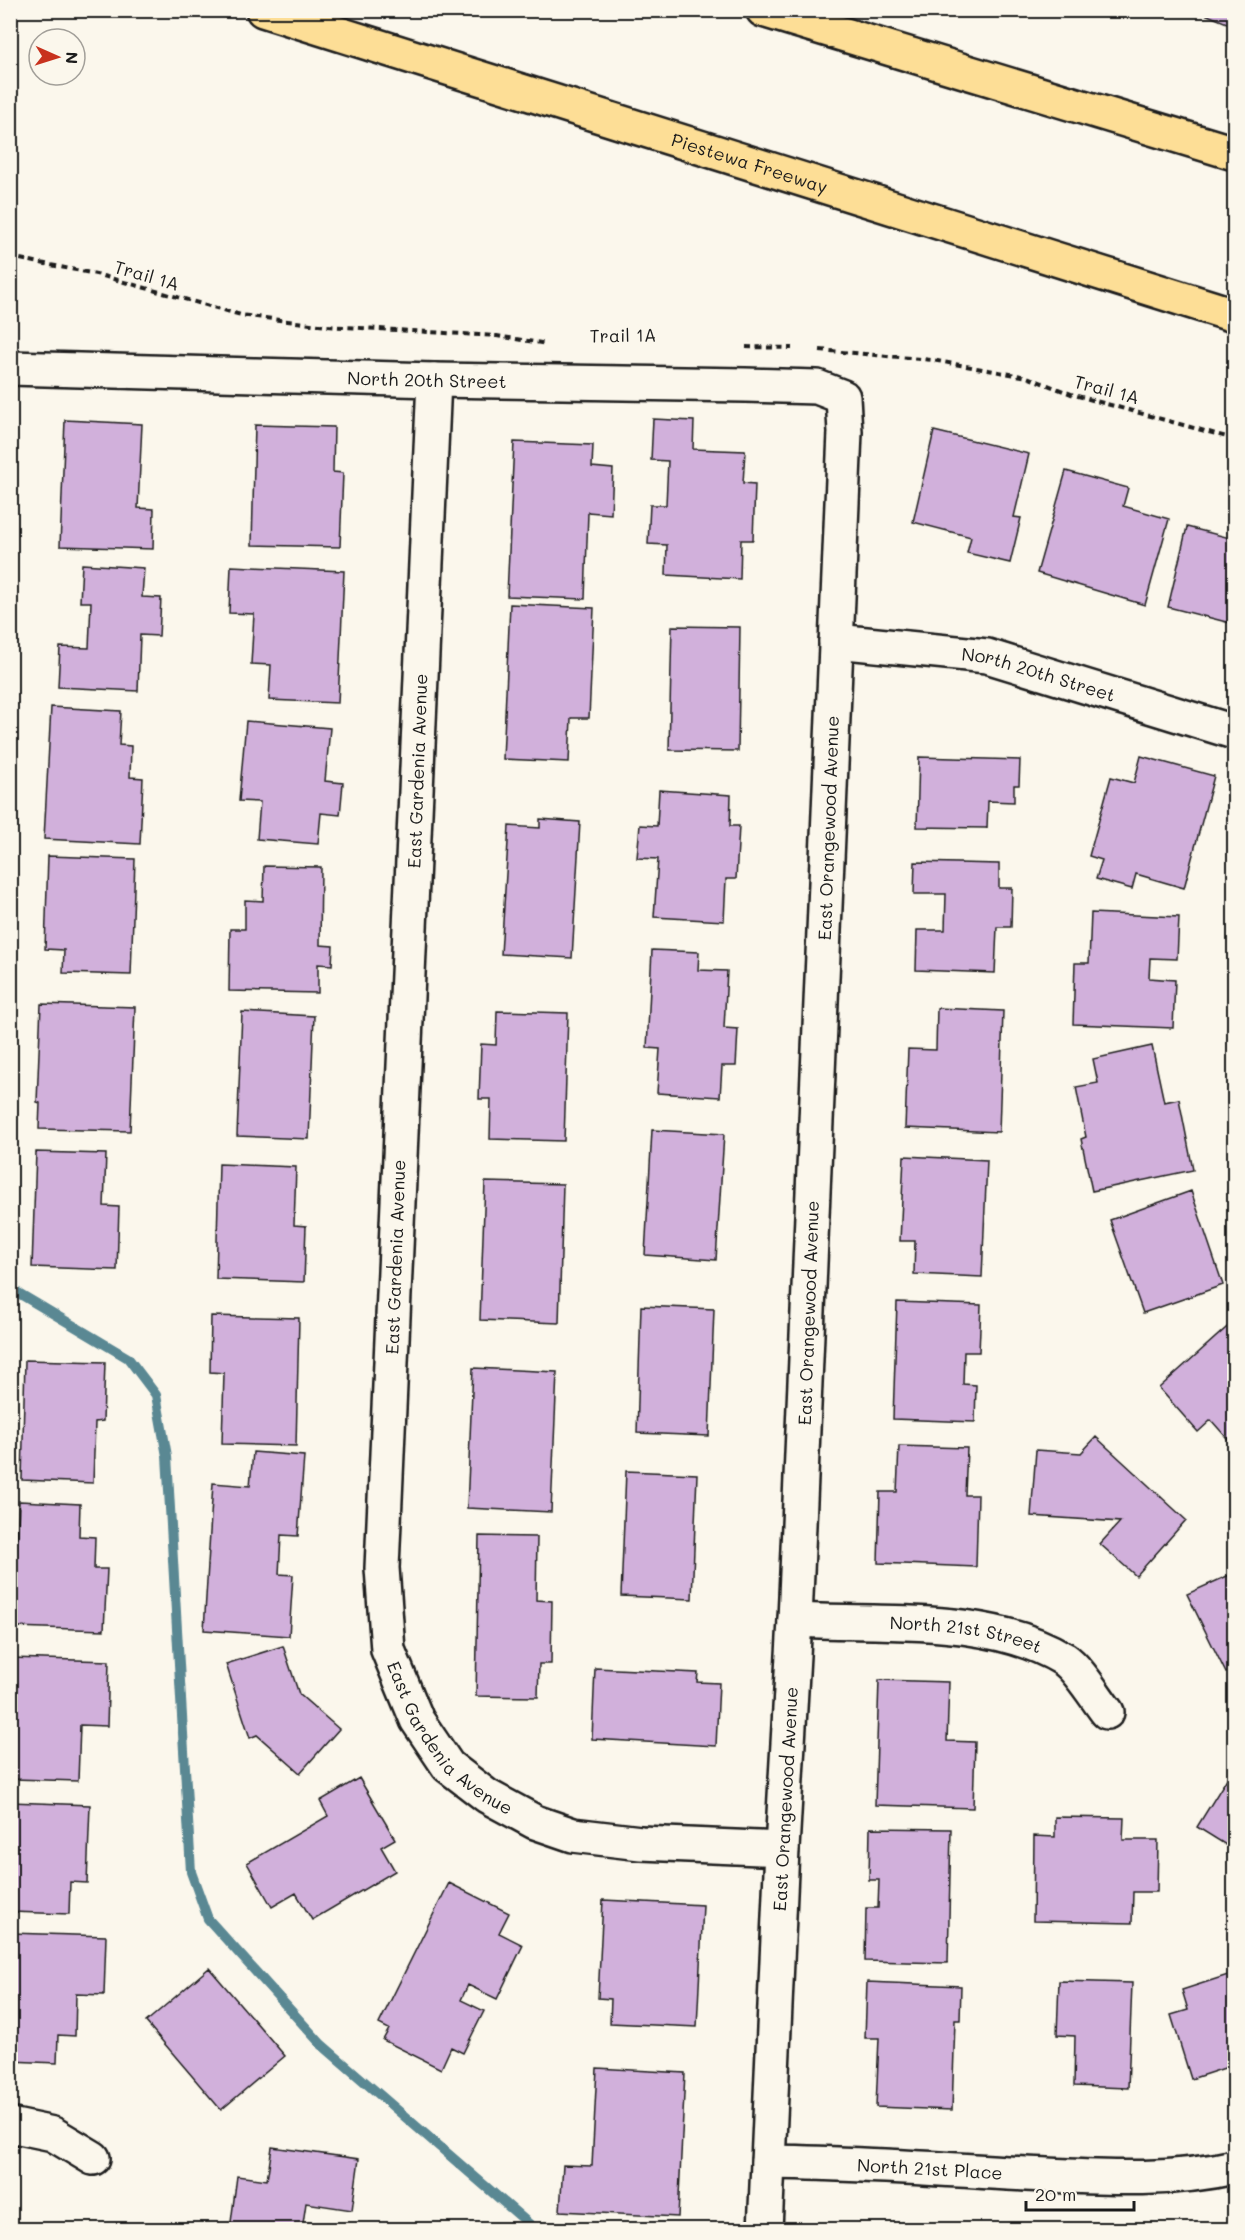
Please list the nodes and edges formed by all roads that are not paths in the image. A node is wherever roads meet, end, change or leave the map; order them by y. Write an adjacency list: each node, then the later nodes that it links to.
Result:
1 (263, 10): 4 (highway, Piestewa Freeway)
2 (764, 10): 3 (highway)
3 (1234, 153)
4 (1234, 315)
5 (10, 368): 6 (street, North 20th Street)
6 (434, 380): 7 (street, North 20th Street); 12 (street, East Gardenia Avenue)
7 (843, 397): 8 (street, East Orangewood Avenue)
8 (836, 641): 9 (street, North 20th Street); 10 (street, East Orangewood Avenue)
9 (1234, 732)
10 (795, 1620): 11 (street, North 21st Street); 12 (street, East Orangewood Avenue)
11 (1107, 1712)
12 (782, 1849): 15 (street, East Orangewood Avenue)
13 (10, 2125): 14 (street)
14 (93, 2158)
15 (768, 2162): 16 (street, North 21st Place); 17 (street, East Orangewood Avenue)
16 (1234, 2167)
17 (765, 2229)

